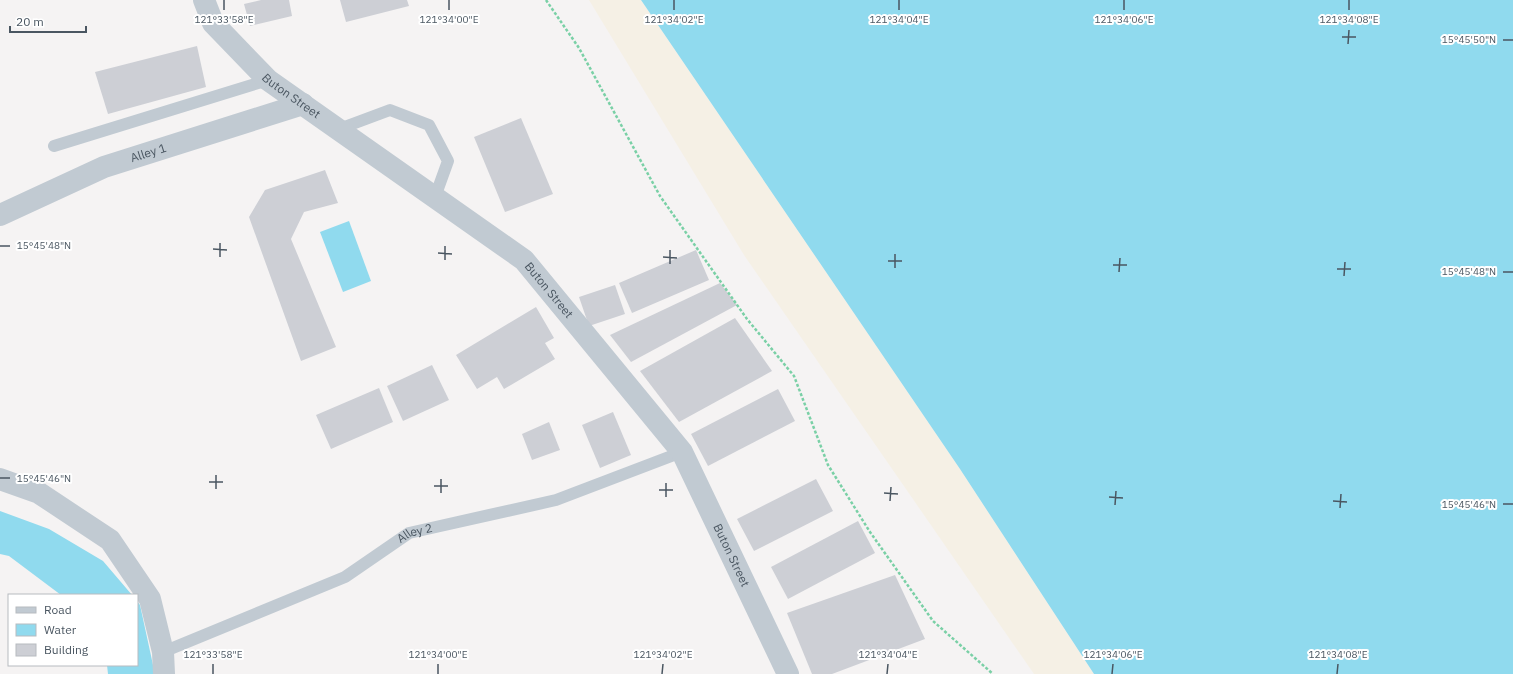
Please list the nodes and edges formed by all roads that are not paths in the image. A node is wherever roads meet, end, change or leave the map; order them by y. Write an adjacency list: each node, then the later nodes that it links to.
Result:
1 (204, 0): 2 (street, Buton Street)
2 (268, 80): 3 (street, Buton Street); 5 (lane)
3 (303, 104): 4 (street, Buton Street); 7 (street, Alley 1)
4 (339, 129): 6 (street, Buton Street); 6 (lane)
5 (54, 146)
6 (435, 197): 8 (street, Buton Street)
7 (0, 215)
8 (682, 452): 10 (lane, Alley 2); 12 (street, Buton Street)
9 (0, 479): 10 (street)
10 (163, 652): 11 (street)
11 (164, 674)
12 (788, 674)

